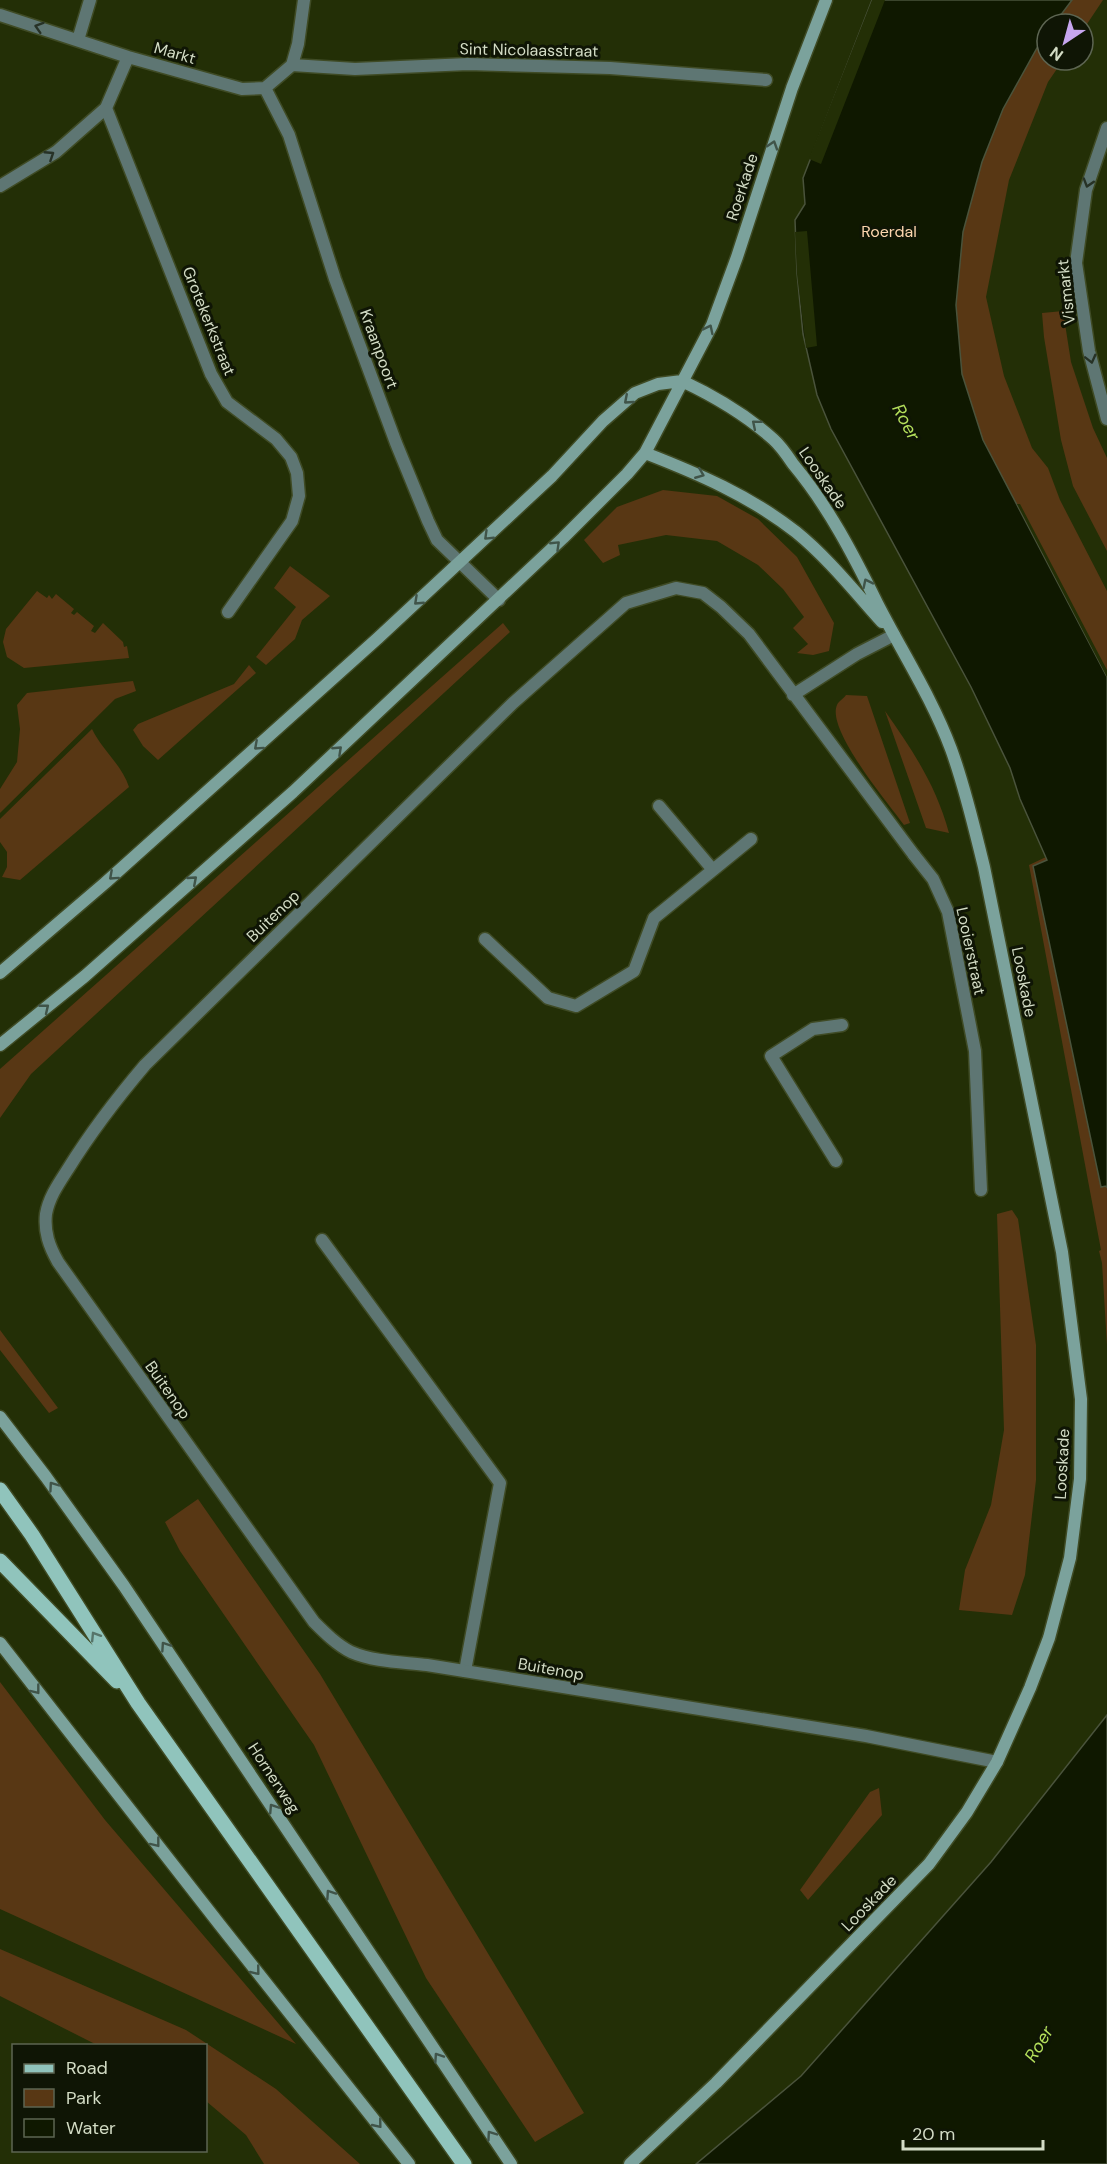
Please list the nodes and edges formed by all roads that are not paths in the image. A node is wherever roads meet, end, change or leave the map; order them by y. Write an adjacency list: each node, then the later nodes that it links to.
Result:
1 (90, 0): 5 (street)
2 (304, 0): 7 (street)
3 (826, 0): 13 (main road, Roerkade, one-way to 3)
4 (0, 15): 5 (street, Markt, one-way to 4)
5 (78, 39): 6 (street, Markt)
6 (128, 57): 9 (street, Markt); 10 (street)
7 (292, 65): 8 (street, Sint Nicolaasstraat); 9 (street)
8 (766, 80)
9 (265, 88): 16 (street, Kraanpoort)
10 (106, 108): 12 (street, one-way to 10); 18 (street, Grotekerkstraat)
11 (1107, 128): 14 (street, Vismarkt, one-way to 14)
12 (0, 186)
13 (682, 381): 15 (main road, Roerkade); 16 (main road, one-way to 16); 19 (main road, Looskade, one-way to 13)
14 (1107, 419)
15 (645, 453): 17 (main road, Roerkade, one-way to 15); 19 (main road, Looskade, one-way to 19)
16 (461, 561): 17 (street, Kraanpoort); 26 (main road, one-way to 26)
17 (499, 600): 28 (main road, Roerkade, one-way to 17)
18 (228, 612)
19 (894, 635): 21 (street); 38 (main road, Looskade)
20 (559, 661): 21 (street, Looierstraat); 36 (street, Buitenop)
21 (793, 695): 30 (street, Looierstraat)
22 (659, 806): 24 (street)
23 (751, 839): 24 (street)
24 (713, 870): 25 (street)
25 (485, 939)
26 (0, 973)
27 (842, 1025): 29 (street)
28 (0, 1045)
29 (836, 1161)
30 (981, 1190)
31 (322, 1240): 36 (street)
32 (0, 1418): 41 (main road, Hornerweg, one-way to 32)
33 (0, 1490): 37 (main road, one-way to 33)
34 (0, 1561): 37 (main road)
35 (0, 1643): 39 (main road, one-way to 39)
36 (465, 1671): 38 (street, Buitenop)
37 (138, 1703): 40 (main road)
38 (997, 1762): 42 (main road, Looskade)
39 (406, 2159)
40 (464, 2164)
41 (511, 2164)
42 (630, 2164)

